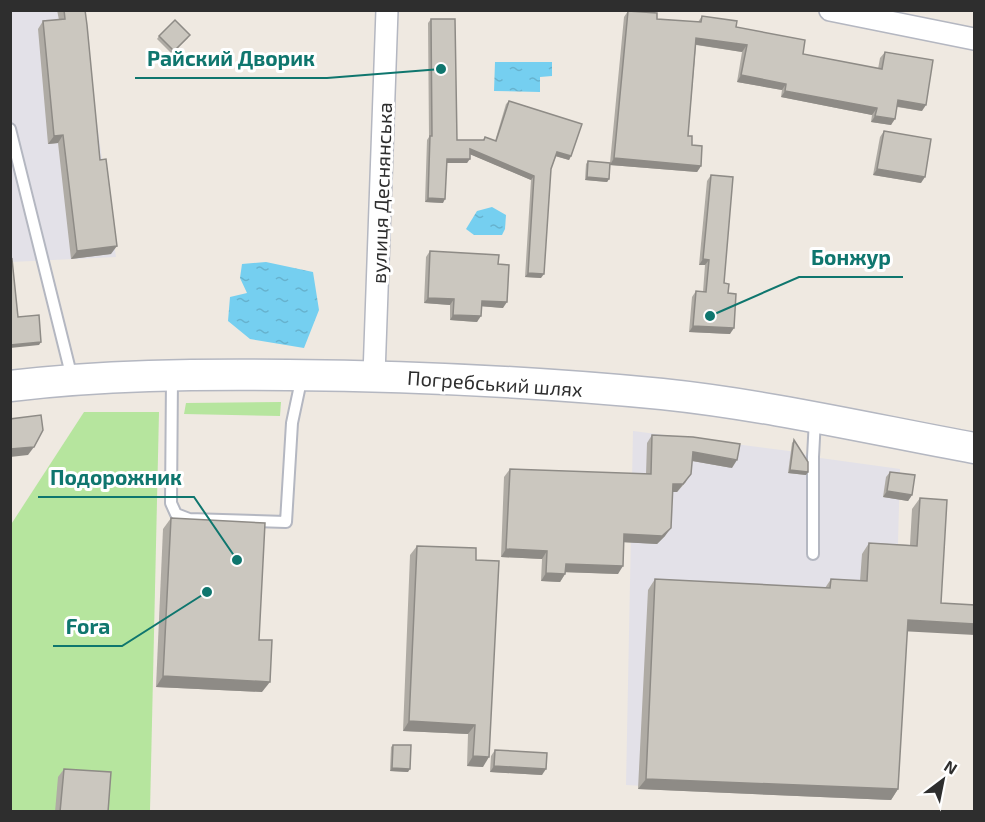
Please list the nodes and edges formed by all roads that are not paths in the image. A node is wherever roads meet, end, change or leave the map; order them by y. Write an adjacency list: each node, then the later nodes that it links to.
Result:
1 (387, 10): 7 (street, вулиця Деснянська)
2 (830, 10): 3 (street)
3 (975, 39)
4 (10, 129): 8 (lane)
5 (172, 374): 6 (main road, Погребський шлях); 6 (lane); 8 (main road, Погребський шлях)
6 (302, 375): 7 (main road, Погребський шлях)
7 (374, 375): 10 (main road, Погребський шлях)
8 (72, 378): 9 (main road, Погребський шлях)
9 (10, 386)
10 (816, 418): 11 (main road, Погребський шлях); 12 (lane)
11 (975, 448)
12 (813, 554)

